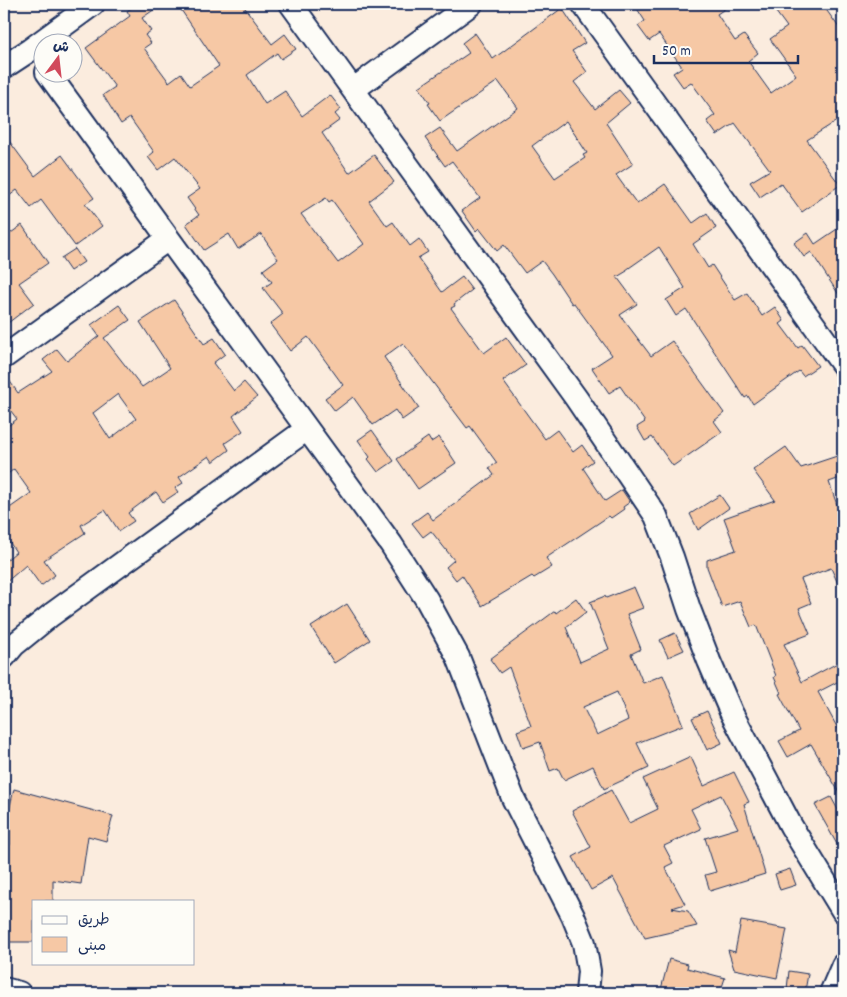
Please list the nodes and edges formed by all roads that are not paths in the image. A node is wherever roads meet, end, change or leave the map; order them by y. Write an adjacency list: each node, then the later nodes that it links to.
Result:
1 (93, 4): 5 (street)
2 (291, 4): 9 (street)
3 (472, 4): 9 (street)
4 (583, 4): 12 (street)
5 (63, 32)
6 (32, 59): 7 (street)
7 (4, 67)
8 (54, 82): 10 (street)
9 (354, 89): 15 (street)
10 (168, 239): 11 (street); 13 (street)
11 (4, 357)
12 (843, 364)
13 (308, 429): 14 (street); 19 (street)
14 (4, 657)
15 (843, 911)
16 (843, 965): 20 (street)
17 (4, 989): 18 (street)
18 (20, 993)
19 (587, 993)
20 (831, 993)

